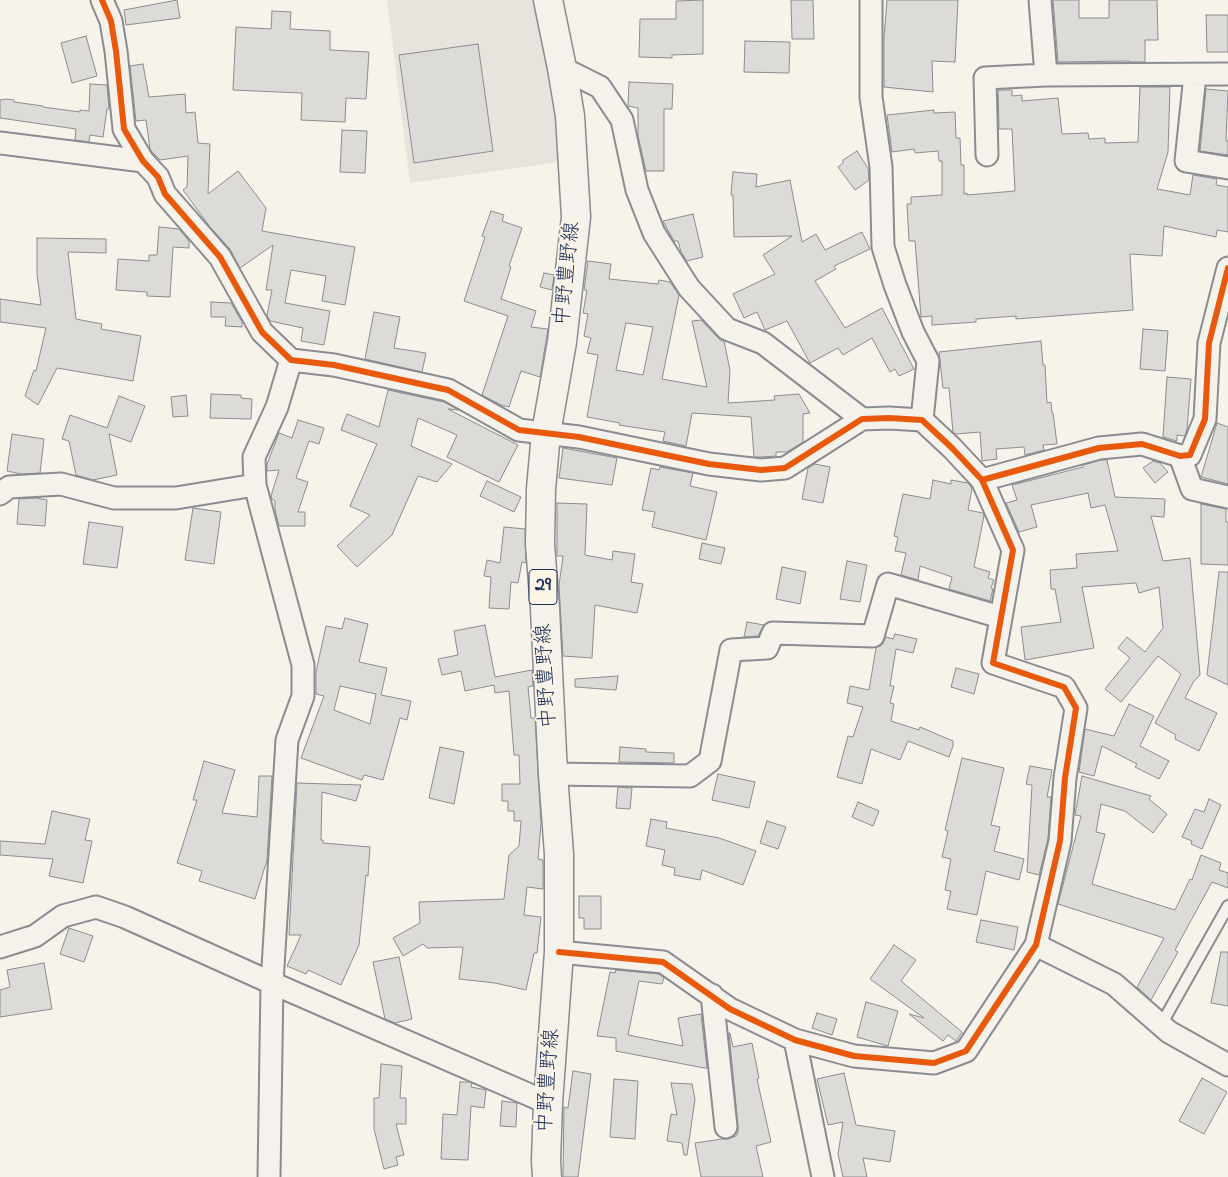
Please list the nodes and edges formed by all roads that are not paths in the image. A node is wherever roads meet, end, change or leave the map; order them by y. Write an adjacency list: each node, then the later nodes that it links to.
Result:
1 (102, 0): 11 (street)
2 (548, 0): 5 (main road, 中野豊野線 / 29)
3 (871, 0): 16 (street)
4 (1040, 0): 7 (street)
5 (562, 68): 15 (street); 17 (main road, 中野豊野線 / 29)
6 (1228, 74): 8 (street)
7 (1046, 75): 8 (street); 10 (street)
8 (1195, 75): 12 (street)
9 (0, 143): 11 (street)
10 (987, 155)
11 (143, 161): 14 (street)
12 (1228, 168)
13 (1228, 268): 18 (street)
14 (291, 360): 17 (street); 20 (street)
15 (862, 419): 16 (street); 17 (street)
16 (922, 420): 19 (street)
17 (546, 433): 24 (main road, 中野豊野線 / 29)
18 (1180, 456): 19 (street); 22 (street)
19 (982, 480): 23 (street)
20 (255, 485): 21 (street); 29 (street)
21 (0, 494)
22 (1228, 497)
23 (1000, 617): 24 (street); 26 (street)
24 (553, 774): 28 (main road, 中野豊野線 / 29)
25 (1228, 906): 31 (lane)
26 (1036, 945): 31 (street); 32 (street)
27 (0, 947): 29 (street)
28 (559, 952): 30 (street); 34 (main road, 中野豊野線 / 29)
29 (272, 983): 34 (street); 36 (street)
30 (712, 995): 32 (street); 35 (street)
31 (1161, 1025): 33 (street)
32 (795, 1040): 38 (street)
33 (1228, 1065)
34 (548, 1103): 37 (main road, 中野豊野線 / 29)
35 (726, 1127)
36 (268, 1177)
37 (547, 1177)
38 (823, 1177)

